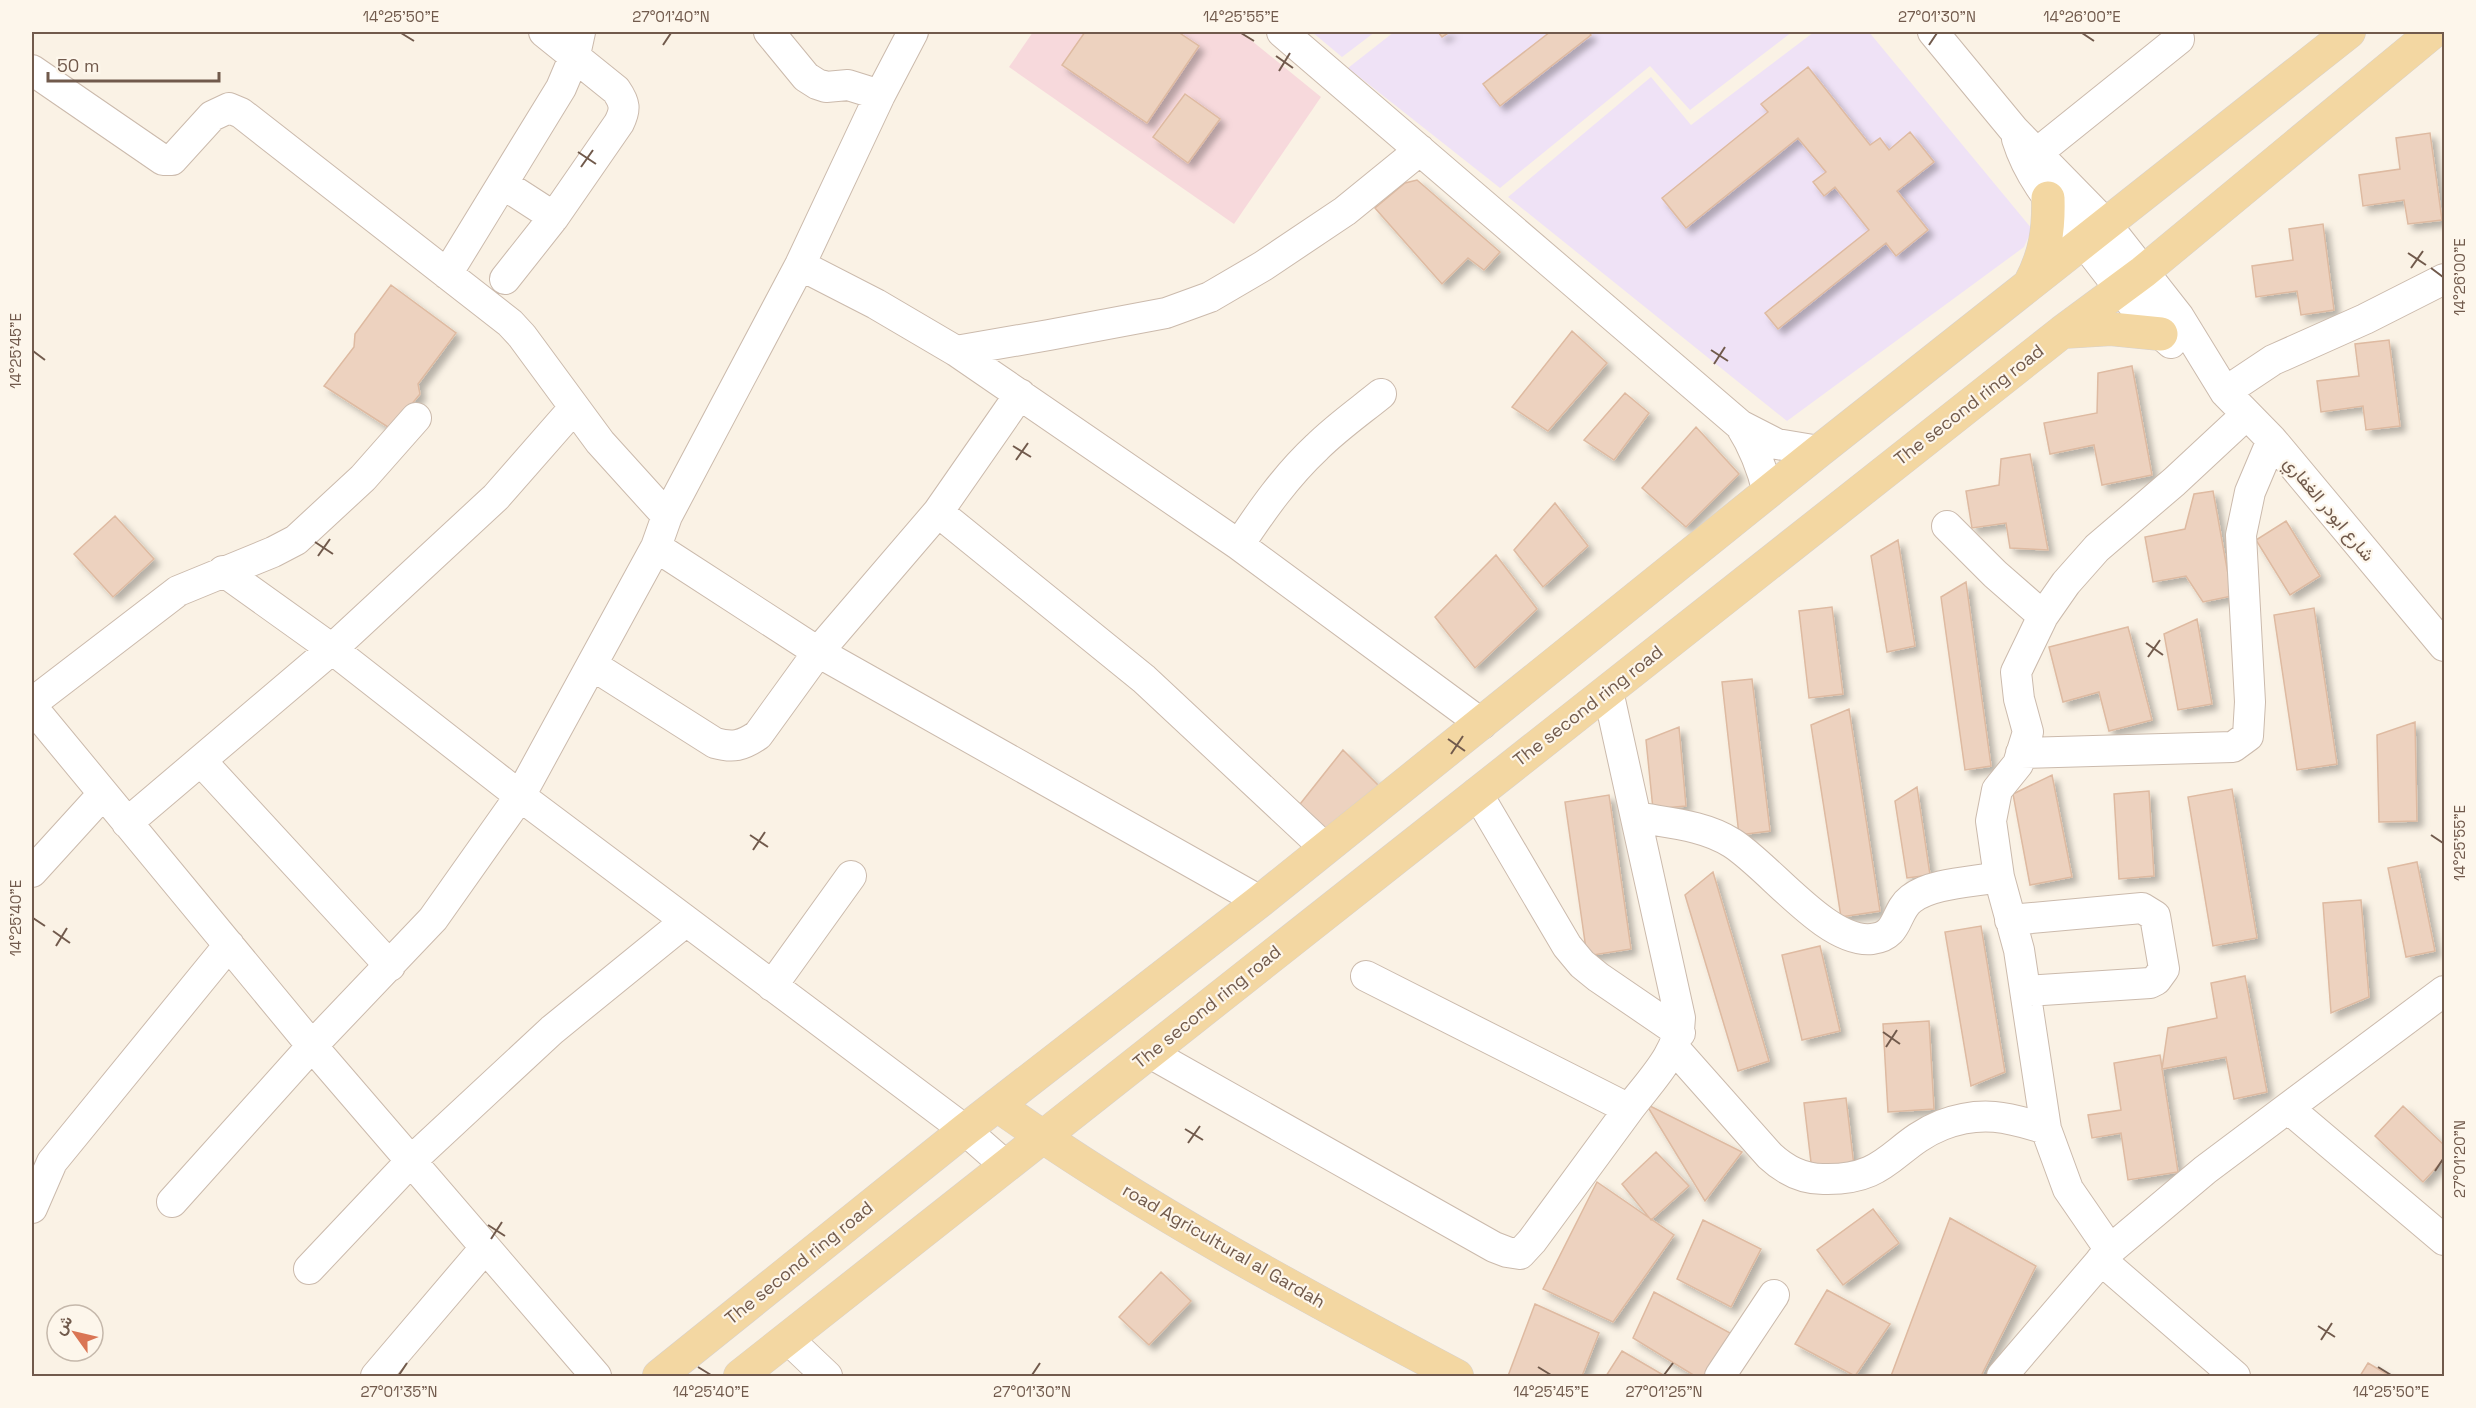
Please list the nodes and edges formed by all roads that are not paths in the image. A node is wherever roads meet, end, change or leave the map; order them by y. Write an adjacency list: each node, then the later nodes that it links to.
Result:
1 (544, 32): 9 (street)
2 (770, 32): 11 (street)
3 (913, 32): 11 (street)
4 (1282, 32): 13 (street)
5 (2349, 32): 18 (main road, The second ring road)
6 (2433, 32): 23 (main road, The second ring road)
7 (1940, 34): 12 (street, شارع ابودر الغفاري)
8 (2179, 39): 14 (street)
9 (577, 43): 15 (street); 17 (street)
10 (32, 70): 20 (street)
11 (880, 95): 19 (street)
12 (2014, 130): 14 (street, شارع ابودر الغفاري); 16 (street, شارع ابودر الغفاري)
13 (1420, 150): 27 (street); 34 (street)
14 (2037, 153): 18 (street, شارع ابودر الغفاري)
15 (503, 184): 17 (street); 20 (street)
16 (2048, 198): 18 (street, شارع ابودر الغفاري); 24 (main road)
17 (554, 217): 21 (street)
18 (2095, 233): 23 (street, شارع ابودر الغفاري); 24 (main road, The second ring road)
19 (800, 265): 27 (street); 39 (street)
20 (447, 274): 31 (street)
21 (505, 279)
22 (2445, 279): 28 (street)
23 (2132, 281): 25 (main road, The second ring road); 26 (street, شارع ابودر الغفاري); 28 (street, شارع ابودر الغفاري)
24 (2029, 285): 36 (main road, The second ring road)
25 (2062, 332): 26 (main road); 49 (main road, The second ring road)
26 (2161, 334): 28 (street, شارع ابودر الغفاري)
27 (956, 351): 29 (street)
28 (2219, 382): 32 (street, شارع ابودر الغفاري)
29 (1020, 394): 38 (street); 41 (street)
30 (1381, 394): 41 (street)
31 (574, 408): 39 (street); 46 (street)
32 (2246, 415): 35 (street, شارع ابودر الغفاري); 44 (street)
33 (416, 418): 43 (street)
34 (1740, 425): 36 (street); 37 (street)
35 (2272, 440): 45 (street, شارع ابودر الغفاري); 52 (street)
36 (1818, 451): 37 (main road, The second ring road)
37 (1768, 493): 51 (main road, The second ring road)
38 (938, 512): 47 (street); 59 (street)
39 (667, 516): 42 (street)
40 (1947, 526): 44 (street)
41 (1239, 545): 51 (street)
42 (656, 547): 47 (street); 48 (street)
43 (223, 571): 46 (street); 50 (street)
44 (2043, 616): 52 (street)
45 (2445, 646)
46 (332, 649): 53 (street); 56 (street)
47 (818, 652): 48 (street); 63 (street)
48 (592, 665): 56 (street)
49 (1608, 691): 54 (main road, The second ring road); 57 (street)
50 (32, 705): 55 (street)
51 (1482, 724): 59 (main road, The second ring road)
52 (2021, 753): 62 (street)
53 (202, 762): 58 (street); 67 (street)
54 (1477, 793): 72 (street); 74 (main road, The second ring road)
55 (103, 794): 58 (street); 60 (street)
56 (520, 796): 65 (street); 67 (street)
57 (1636, 817): 62 (street); 72 (street)
58 (127, 824): 66 (street)
59 (1325, 848): 63 (main road, The second ring road)
60 (32, 872)
61 (851, 876): 69 (street)
62 (1999, 877): 64 (street)
63 (1260, 902): 75 (main road, The second ring road)
64 (2010, 920): 70 (street); 70 (street)
65 (686, 921): 69 (street); 81 (street)
66 (229, 945): 73 (street); 83 (street)
67 (390, 966): 73 (street)
68 (1366, 976): 77 (street)
69 (772, 986): 79 (street)
70 (2026, 991): 78 (street)
71 (2445, 991): 76 (street)
72 (1677, 1040): 77 (street); 78 (street)
73 (312, 1046): 81 (street); 84 (street)
74 (1150, 1053): 77 (street); 80 (main road, The second ring road)
75 (997, 1105): 79 (main road, The second ring road); 80 (main road, road Agricultural al Gardah)
76 (2288, 1108): 85 (street); 87 (street)
77 (1629, 1109)
78 (2046, 1129): 87 (street)
79 (965, 1130): 82 (street); 93 (main road, The second ring road)
80 (1043, 1138): 82 (main road, The second ring road); 96 (main road, road Agricultural al Gardah)
81 (411, 1161): 86 (street); 88 (street)
82 (1006, 1166): 90 (main road, The second ring road)
83 (34, 1193)
84 (172, 1202)
85 (2445, 1240)
86 (485, 1248): 91 (street); 92 (street)
87 (2106, 1255): 98 (street); 99 (street)
88 (309, 1269)
89 (1774, 1295): 97 (street)
90 (788, 1339): 94 (main road, The second ring road); 95 (street)
91 (376, 1377)
92 (596, 1377)
93 (658, 1377)
94 (740, 1377)
95 (826, 1377)
96 (1457, 1377)
97 (1720, 1377)
98 (2002, 1377)
99 (2235, 1377)

